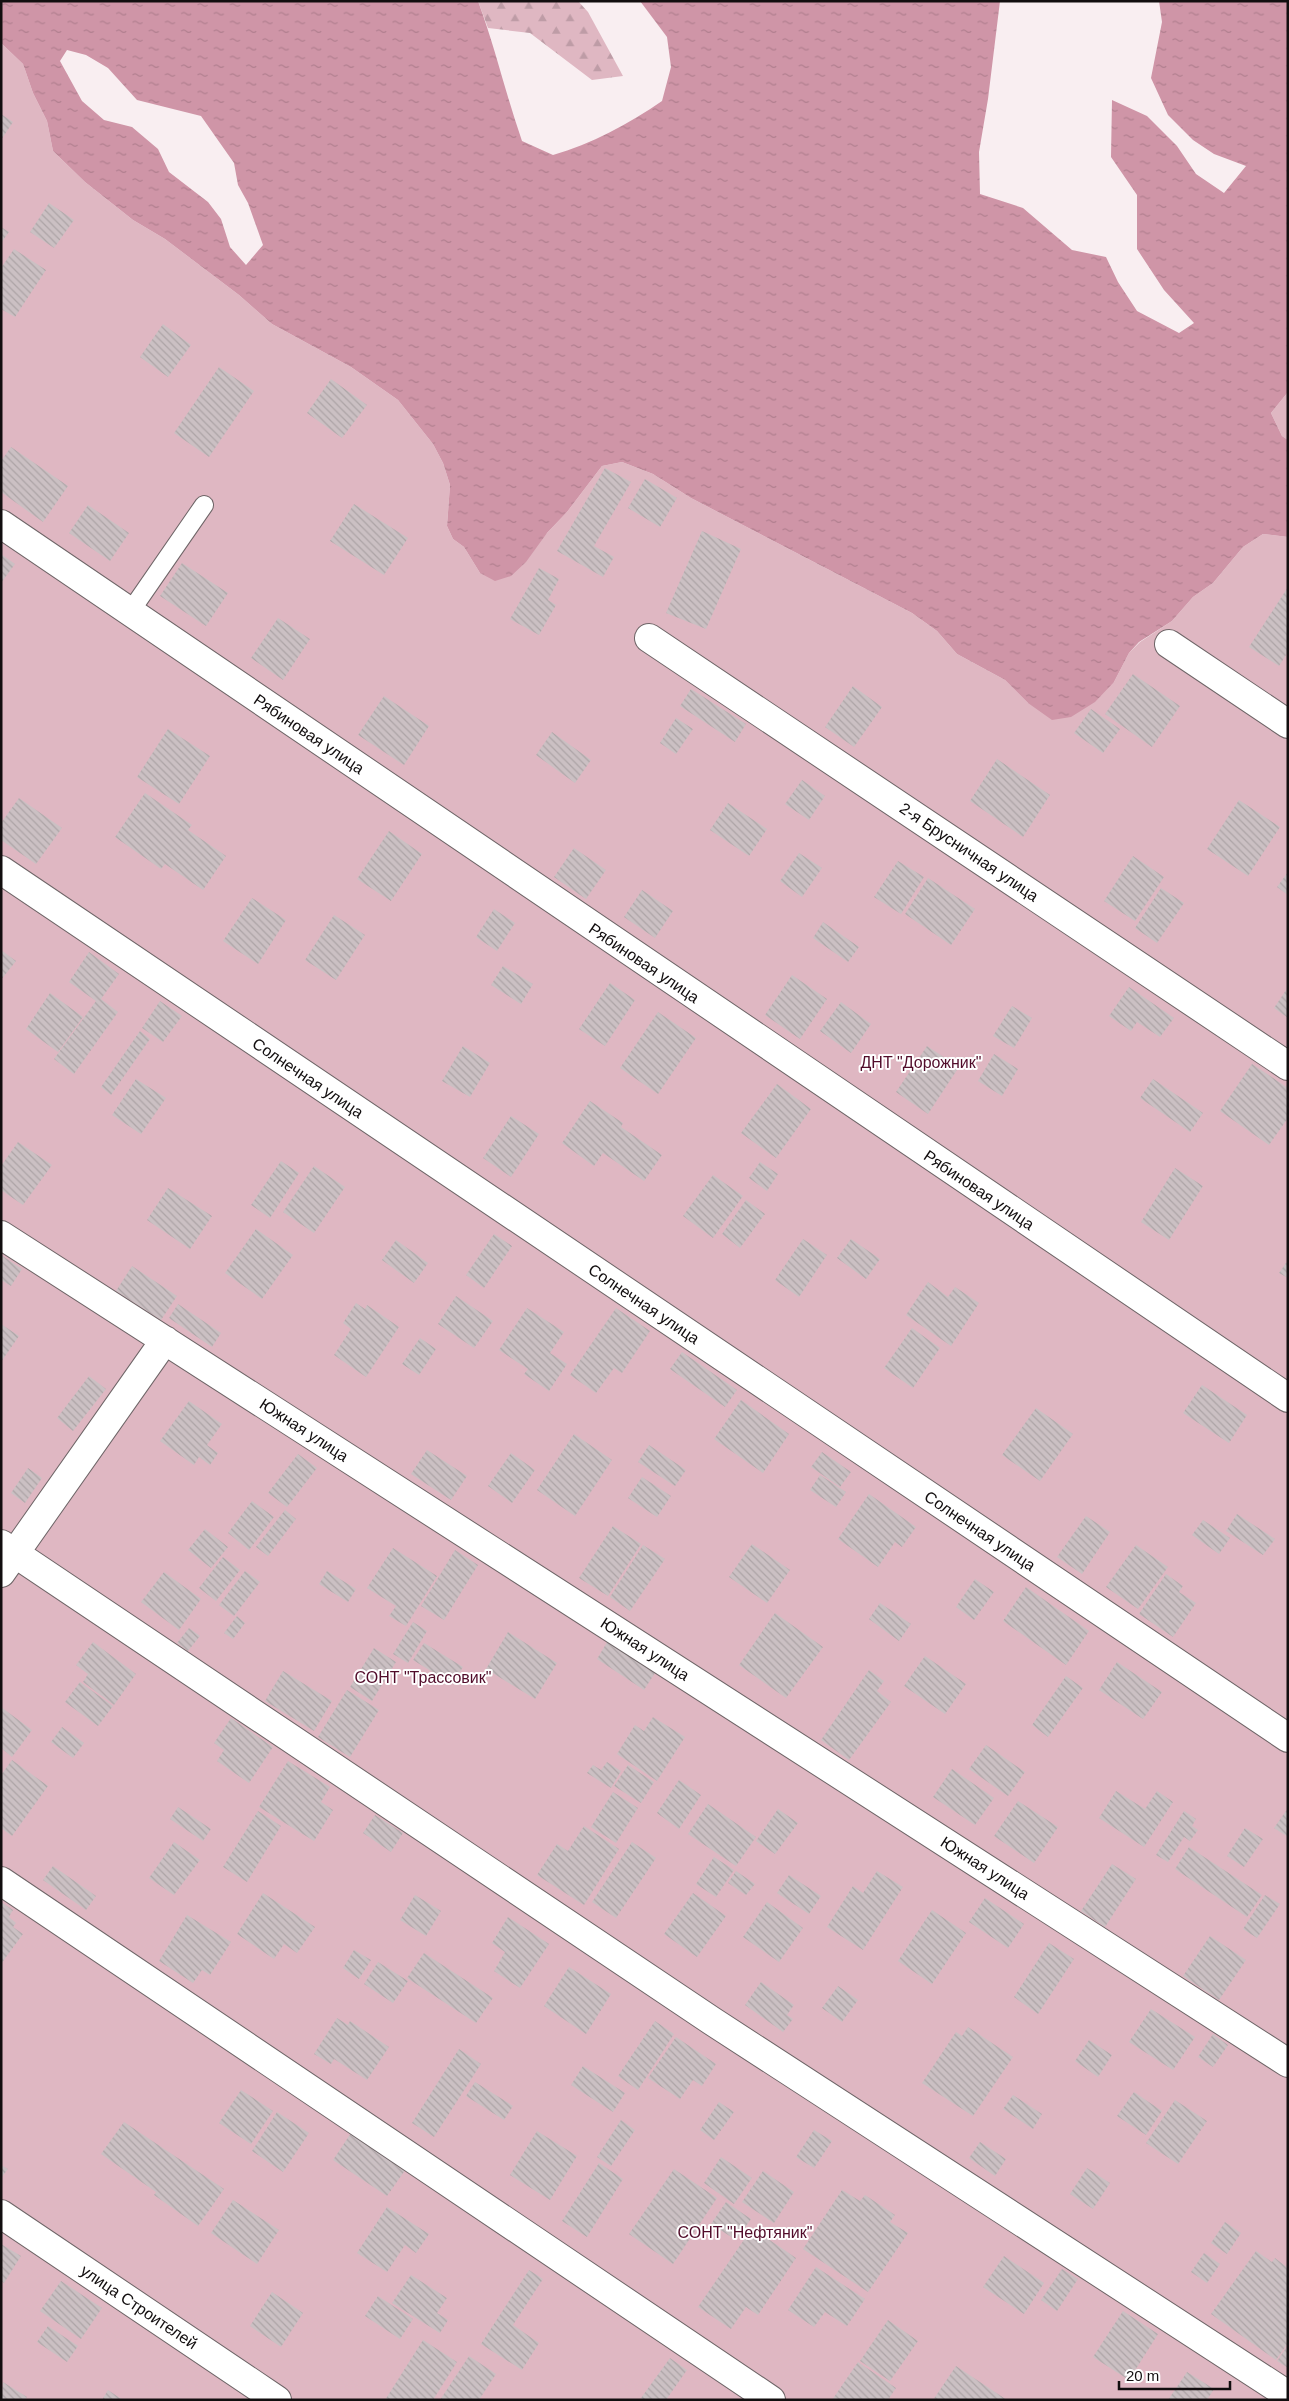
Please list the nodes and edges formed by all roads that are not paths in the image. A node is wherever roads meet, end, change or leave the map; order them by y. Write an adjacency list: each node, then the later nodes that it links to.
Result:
1 (204, 505): 3 (lane)
2 (1, 524): 3 (street, Рябиновая улица)
3 (130, 612): 11 (street, Рябиновая улица)
4 (650, 638): 8 (street, 2-я Брусничная улица)
5 (1169, 644): 6 (street)
6 (1288, 724)
7 (1, 870): 13 (street, Солнечная улица)
8 (1288, 1066)
9 (1, 1236): 10 (street, Южная улица)
10 (165, 1340): 12 (street); 15 (street, Южная улица)
11 (1288, 1398)
12 (6, 1557): 17 (street)
13 (1288, 1738)
14 (1, 1881): 19 (street)
15 (1288, 2063)
16 (1, 2214): 18 (street, улица Строителей)
17 (1288, 2395)
18 (276, 2400)
19 (771, 2400)

